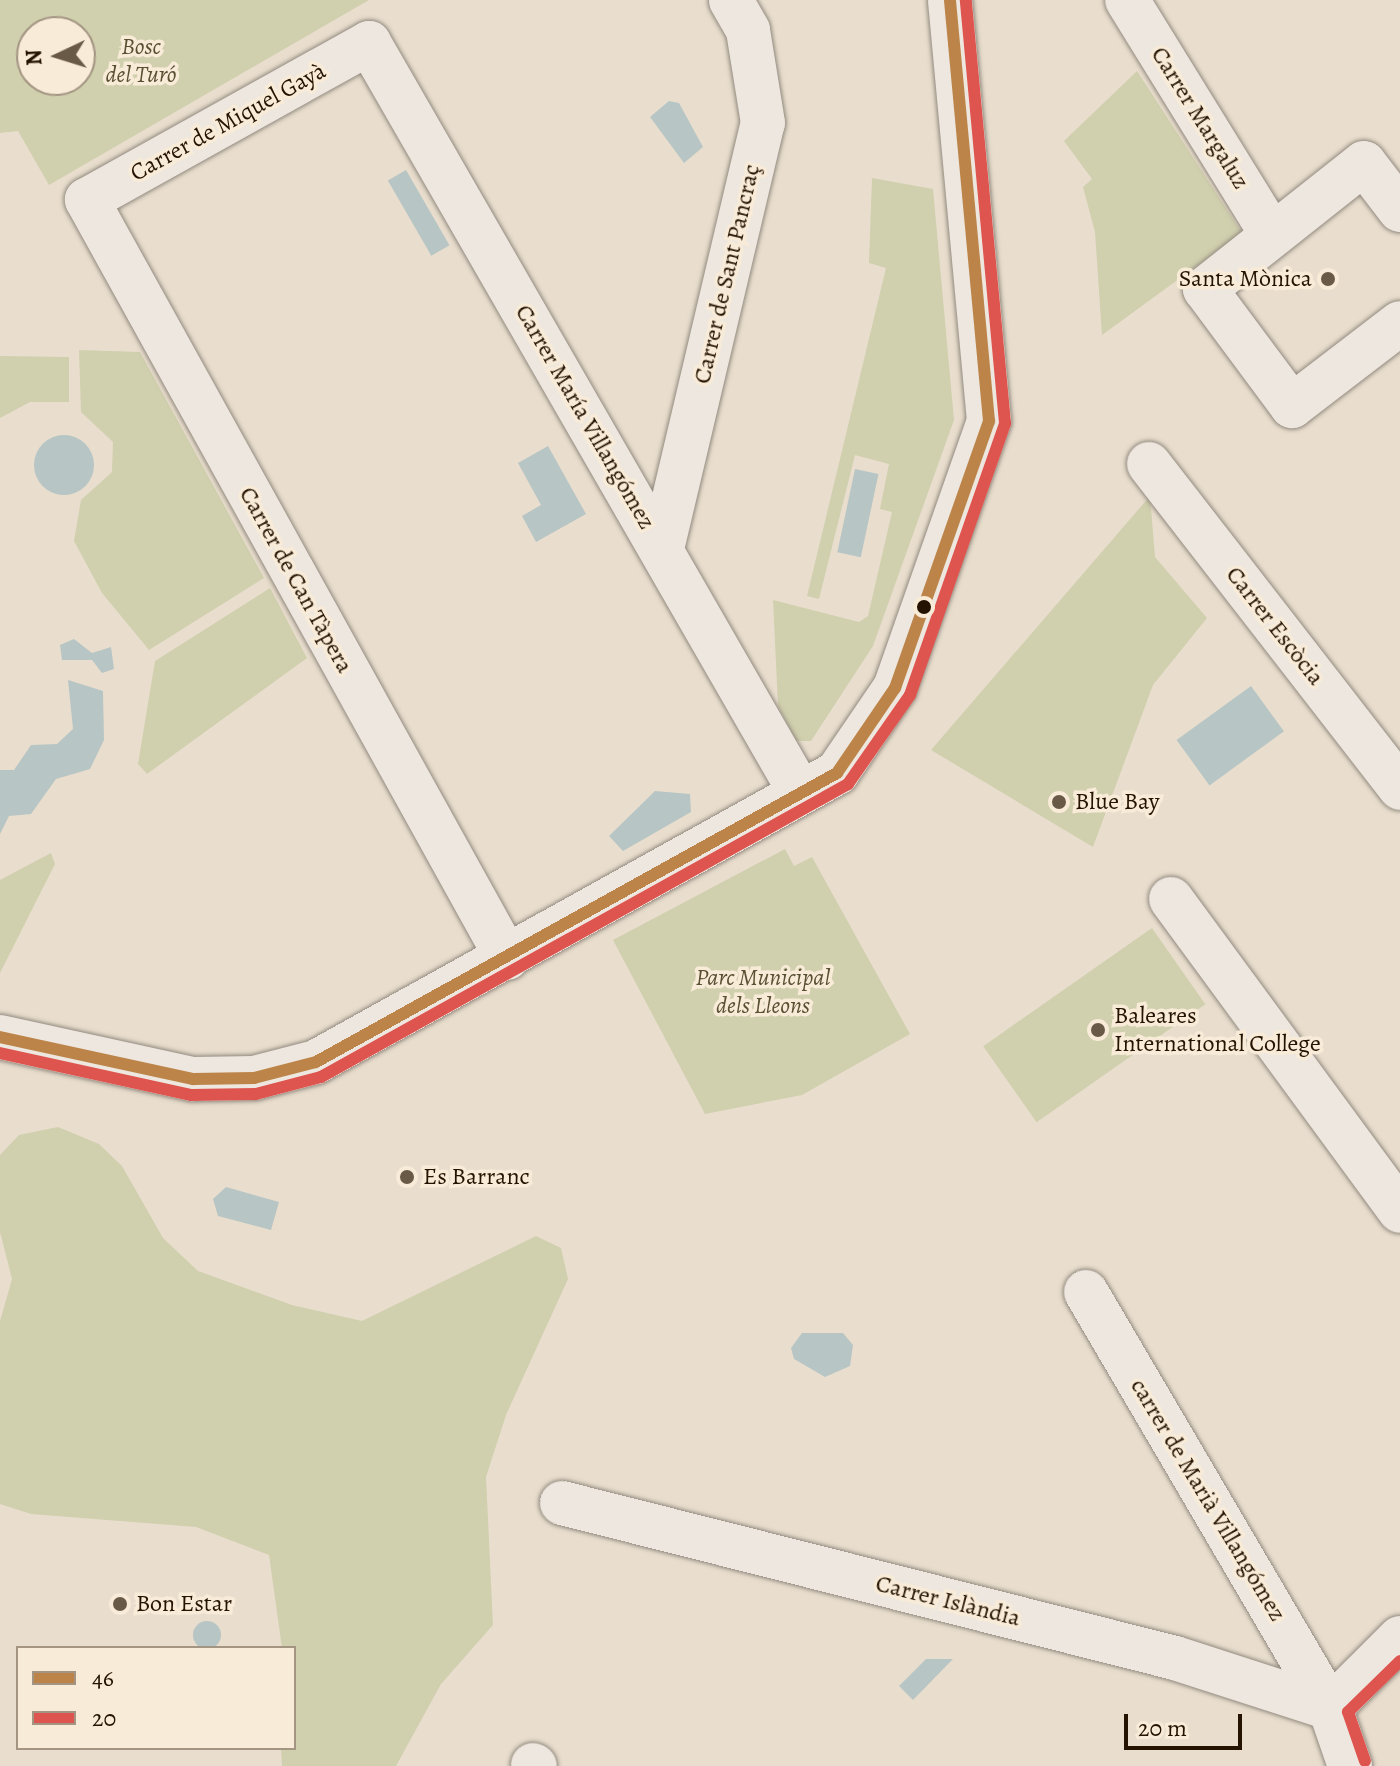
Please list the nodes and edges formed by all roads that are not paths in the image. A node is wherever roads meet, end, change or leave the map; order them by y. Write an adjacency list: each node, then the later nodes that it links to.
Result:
1 (731, 0): 10 (street, Carrer de Sant Pancraç)
2 (950, 0): 12 (street)
3 (1127, 0): 7 (street, Carrer Margaluz)
4 (369, 43): 5 (street, Carrer de Miquel Gayà); 10 (street, Carrer María Villangómez)
5 (87, 200): 14 (street, Carrer de Can Tàpera)
6 (1400, 210): 7 (street)
7 (1272, 235): 8 (street)
8 (1400, 323)
9 (1149, 464): 11 (street, Carrer Escòcia)
10 (662, 549): 12 (street, Carrer María Villangómez)
11 (1400, 788)
12 (800, 792): 14 (street)
13 (1171, 899): 16 (street)
14 (507, 958): 15 (street)
15 (0, 1037)
16 (1400, 1211)
17 (1086, 1292): 20 (street, carrer de Marià Villangómez)
18 (562, 1503): 20 (street, Carrer Islàndia)
19 (1400, 1638): 20 (street)
20 (1330, 1708): 21 (street, carrer de Marià Villangómez)
21 (1350, 1766)

